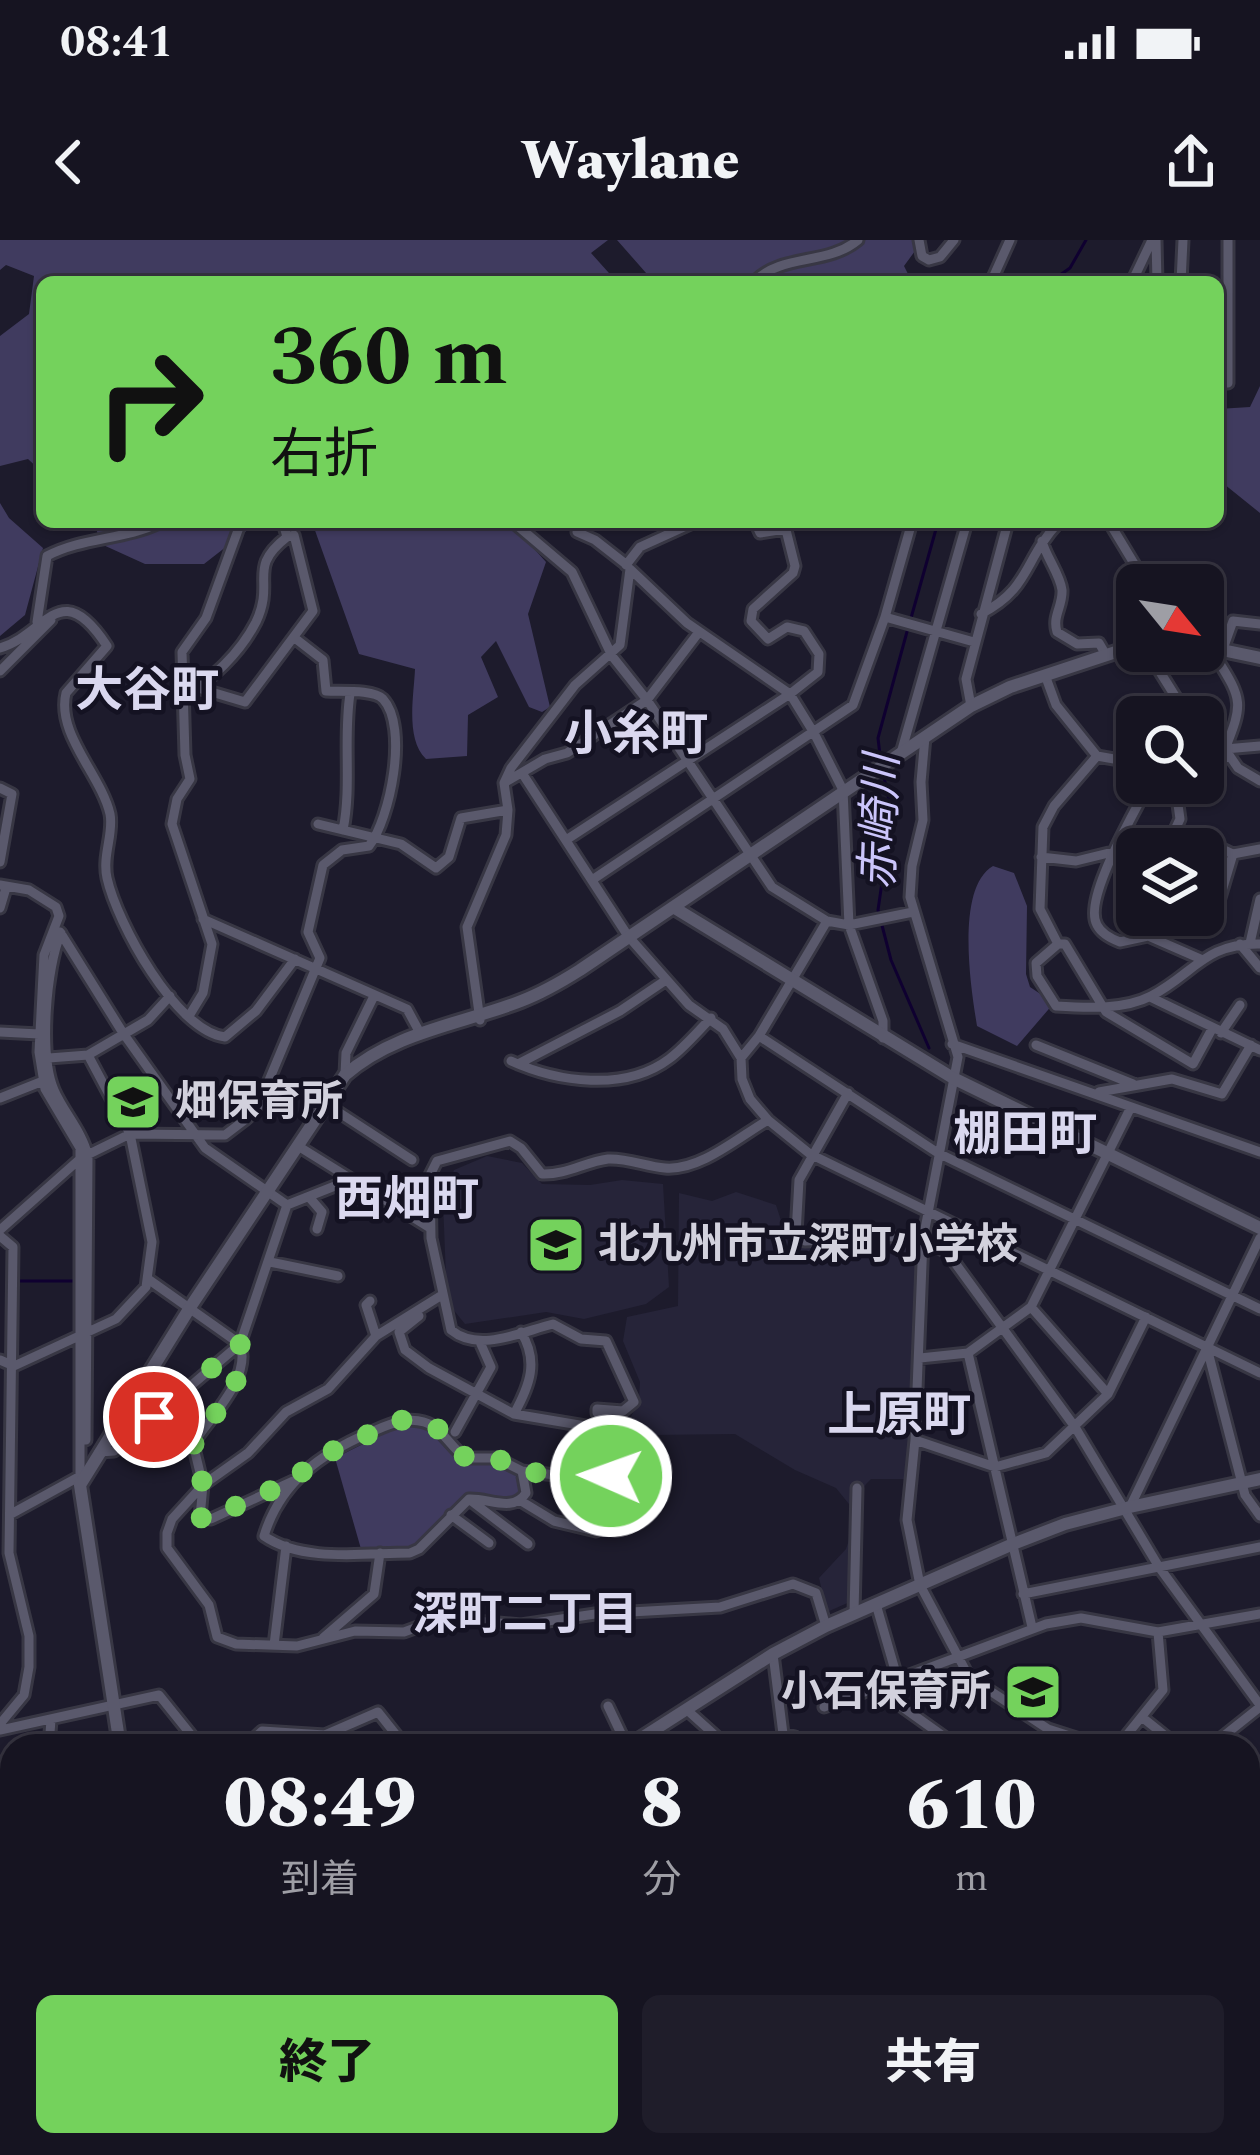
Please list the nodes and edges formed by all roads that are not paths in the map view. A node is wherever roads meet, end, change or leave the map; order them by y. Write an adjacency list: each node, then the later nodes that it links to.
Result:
1 (858, 240): 8 (street)
2 (919, 240): 3 (street)
3 (954, 240)
4 (1010, 240): 9 (street)
5 (1154, 240): 10 (street); 11 (street)
6 (1184, 240): 12 (street)
7 (1228, 240): 13 (street)
8 (762, 276)
9 (994, 276)
10 (1135, 276)
11 (1157, 276)
12 (1181, 276)
13 (1224, 383)
14 (148, 528): 33 (street)
15 (239, 528): 52 (street)
16 (284, 528): 26 (street)
17 (520, 528): 43 (street)
18 (682, 528): 29 (street)
19 (785, 528): 51 (street)
20 (910, 528): 32 (street)
21 (965, 528): 35 (street)
22 (1006, 528): 31 (street)
23 (1054, 528): 27 (street)
24 (1113, 528): 28 (street)
25 (578, 532): 29 (street)
26 (286, 537): 37 (street); 49 (street)
27 (1042, 541): 31 (street); 44 (street)
28 (1134, 564)
29 (628, 567): 36 (street); 43 (street)
30 (59, 613): 33 (street); 47 (street); 104 (street)
31 (981, 614): 38 (street)
32 (885, 617): 35 (street); 55 (street)
33 (37, 622): 40 (street)
34 (1260, 624): 39 (street)
35 (936, 631): 38 (street); 59 (street)
36 (699, 632): 51 (street); 53 (street)
37 (296, 639): 49 (street); 50 (street)
38 (974, 642): 54 (street)
39 (1224, 646)
40 (0, 648)
41 (1224, 649): 45 (street)
42 (1116, 652): 44 (street)
43 (612, 656): 53 (street); 66 (street)
44 (1106, 656): 48 (street)
45 (1260, 658)
46 (1224, 670): 58 (street)
47 (0, 671)
48 (1045, 675): 54 (street); 61 (street)
49 (198, 688): 52 (street)
50 (350, 694): 72 (street); 73 (street)
51 (790, 694): 55 (street); 63 (street)
52 (182, 698): 90 (street)
53 (647, 700): 63 (street); 64 (street)
54 (970, 706): 56 (street)
55 (814, 733): 68 (street); 69 (street)
56 (925, 737): 59 (street); 89 (street)
57 (1260, 746): 58 (street)
58 (1227, 752): 60 (street); 65 (street)
59 (901, 753): 68 (street)
60 (1224, 754)
61 (1097, 756): 62 (street); 81 (street)
62 (1116, 757)
63 (688, 760): 69 (street); 74 (street)
64 (522, 773): 66 (street); 74 (street)
65 (1260, 781)
66 (504, 784): 70 (street)
67 (0, 788): 82 (street)
68 (843, 790): 78 (street); 92 (street)
69 (714, 799): 78 (street); 83 (street)
70 (508, 810): 73 (street); 110 (street)
71 (318, 824): 72 (street)
72 (343, 830): 73 (street)
73 (375, 838): 100 (street)
74 (566, 840): 83 (street)
75 (1260, 849): 79 (street)
76 (1224, 850): 79 (street)
77 (1116, 851): 81 (street)
78 (751, 853): 87 (street); 91 (street)
79 (1233, 854): 84 (street)
80 (1116, 855): 95 (street)
81 (1041, 857): 96 (street)
82 (0, 862)
83 (592, 880): 94 (street)
84 (1224, 884)
85 (3, 886): 88 (street); 93 (street)
86 (1260, 899): 97 (street)
87 (674, 907): 94 (street); 103 (street)
88 (0, 908)
89 (913, 912): 92 (street); 119 (street)
90 (202, 919): 98 (street); 109 (street)
91 (827, 920): 92 (street); 103 (street)
92 (848, 925): 118 (street)
93 (58, 929): 114 (street); 116 (street); 123 (street)
94 (628, 936): 102 (street); 110 (street)
95 (1148, 936): 99 (street)
96 (1058, 944): 108 (street); 108 (street)
97 (1250, 944): 99 (street); 101 (street)
98 (295, 959): 100 (street); 109 (street)
99 (1204, 960): 106 (street)
100 (316, 968): 105 (street); 136 (street)
101 (1260, 968)
102 (666, 980): 111 (street); 111 (street)
103 (794, 981): 117 (street); 118 (street)
104 (170, 996): 109 (street); 114 (street)
105 (374, 996): 115 (street); 125 (street)
106 (1150, 997): 108 (street); 112 (street)
107 (1240, 1005): 112 (street)
108 (1101, 1007): 112 (street)
109 (189, 1016)
110 (480, 1017): 115 (street)
111 (711, 1018): 124 (street)
112 (1216, 1031): 121 (street)
113 (0, 1032): 116 (street)
114 (123, 1033): 122 (street); 136 (street)
115 (420, 1033): 125 (street)
116 (39, 1034): 127 (street)
117 (759, 1036): 124 (street); 130 (street)
118 (883, 1038): 126 (street)
119 (952, 1044): 126 (street); 129 (street)
120 (1036, 1045): 128 (street)
121 (1255, 1048): 128 (street)
122 (88, 1055): 123 (street); 135 (street)
123 (49, 1058): 142 (street)
124 (741, 1058): 134 (street)
125 (345, 1076): 132 (street)
126 (953, 1078): 139 (street); 141 (street)
127 (43, 1081): 131 (street); 142 (street)
128 (1138, 1086): 129 (street)
129 (1094, 1093): 133 (street)
130 (848, 1094): 139 (street); 140 (street)
131 (0, 1098)
132 (326, 1104): 137 (street); 143 (street)
133 (1131, 1107): 138 (street); 141 (street)
134 (768, 1120): 140 (street); 150 (street)
135 (130, 1134): 136 (street); 142 (street); 159 (street)
136 (200, 1136): 145 (street)
137 (298, 1146): 144 (street); 145 (street)
138 (1260, 1152)
139 (938, 1153): 148 (street); 149 (street)
140 (810, 1154): 148 (street); 155 (street)
141 (1106, 1154): 149 (street); 151 (street)
142 (85, 1157): 153 (street); 170 (street)
143 (412, 1160)
144 (350, 1180): 146 (street); 150 (street)
145 (268, 1191): 147 (street); 164 (street)
146 (309, 1196): 147 (street); 152 (street)
147 (287, 1205): 156 (street)
148 (927, 1210): 155 (street); 157 (street)
149 (1074, 1218): 157 (street); 161 (street)
150 (430, 1228): 160 (street)
151 (1260, 1228)
152 (317, 1229)
153 (0, 1233): 178 (street)
154 (1260, 1238): 161 (street)
155 (923, 1239): 168 (street); 176 (street)
156 (270, 1262): 158 (street); 173 (street)
157 (1049, 1270): 165 (street); 167 (street)
158 (338, 1276)
159 (148, 1279): 164 (street); 170 (street)
160 (442, 1295): 163 (street); 172 (street)
161 (1232, 1295): 166 (street); 174 (street)
162 (370, 1301): 171 (street)
163 (428, 1305): 171 (street); 181 (street)
164 (191, 1306): 173 (street); 187 (street)
165 (1031, 1307): 168 (street); 180 (street)
166 (1260, 1309)
167 (1146, 1317): 174 (street); 180 (street)
168 (1004, 1326): 175 (street); 184 (street)
169 (521, 1332): 172 (street); 182 (street); 183 (street)
170 (84, 1334): 178 (street); 190 (street)
171 (376, 1336): 194 (street)
172 (480, 1342): 181 (street)
173 (240, 1344): 187 (street); 194 (street)
174 (1207, 1348): 179 (street); 193 (street); 198 (street)
175 (968, 1353): 176 (street); 188 (street)
176 (920, 1358): 186 (street)
177 (0, 1360): 178 (street)
178 (14, 1366): 199 (street)
179 (1260, 1373)
180 (1108, 1394): 184 (street)
181 (477, 1395): 182 (street); 185 (street)
182 (514, 1414): 183 (street)
183 (628, 1427): 189 (street)
184 (1075, 1427): 188 (street); 198 (street)
185 (455, 1432)
186 (916, 1440): 188 (street); 210 (street)
187 (99, 1451): 190 (street)
188 (995, 1467): 205 (street)
189 (522, 1471): 192 (street); 197 (street)
190 (82, 1474): 199 (street); 224 (street)
191 (1260, 1479): 193 (street)
192 (292, 1481): 194 (street); 206 (street)
193 (1243, 1483): 198 (street); 201 (street)
194 (203, 1486): 220 (street)
195 (857, 1488): 213 (street)
196 (469, 1499): 197 (street); 200 (street); 204 (street)
197 (521, 1501): 202 (street)
198 (1126, 1508): 205 (street); 209 (street)
199 (10, 1514): 231 (street)
200 (451, 1515): 203 (street); 208 (street)
201 (1260, 1516)
202 (596, 1531)
203 (489, 1543)
204 (528, 1544)
205 (1013, 1544): 210 (street); 211 (street)
206 (286, 1546): 208 (street); 220 (street)
207 (1260, 1547): 209 (street)
208 (380, 1553): 219 (street)
209 (1159, 1568): 211 (street); 215 (street)
210 (920, 1585): 212 (street); 222 (street)
211 (1023, 1594): 217 (street)
212 (876, 1604): 213 (street); 223 (street)
213 (854, 1612): 216 (street)
214 (1260, 1614): 215 (street)
215 (1202, 1625): 218 (street); 226 (street)
216 (826, 1626): 219 (street); 221 (street)
217 (1032, 1628): 218 (street); 222 (street)
218 (1158, 1632): 229 (street)
219 (320, 1642): 220 (street)
220 (274, 1645)
221 (773, 1654): 228 (street); 243 (street)
222 (956, 1656): 223 (street); 232 (street)
223 (897, 1677): 227 (street); 244 (street)
224 (111, 1706): 230 (street); 234 (street); 235 (street)
225 (608, 1706): 240 (street)
226 (1260, 1706): 249 (street)
227 (824, 1707)
228 (687, 1710): 241 (street); 242 (street)
229 (1143, 1718): 247 (street); 248 (street)
230 (51, 1720): 231 (street); 233 (street)
231 (0, 1727)
232 (1048, 1729): 245 (street); 246 (street)
233 (50, 1734)
234 (117, 1734)
235 (187, 1734)
236 (259, 1734): 237 (street)
237 (309, 1734)
238 (327, 1734): 239 (street)
239 (395, 1734)
240 (622, 1734)
241 (648, 1734)
242 (714, 1734)
243 (783, 1734)
244 (939, 1734)
245 (1053, 1734)
246 (1064, 1734)
247 (1129, 1734)
248 (1163, 1734)
249 (1226, 1734)

